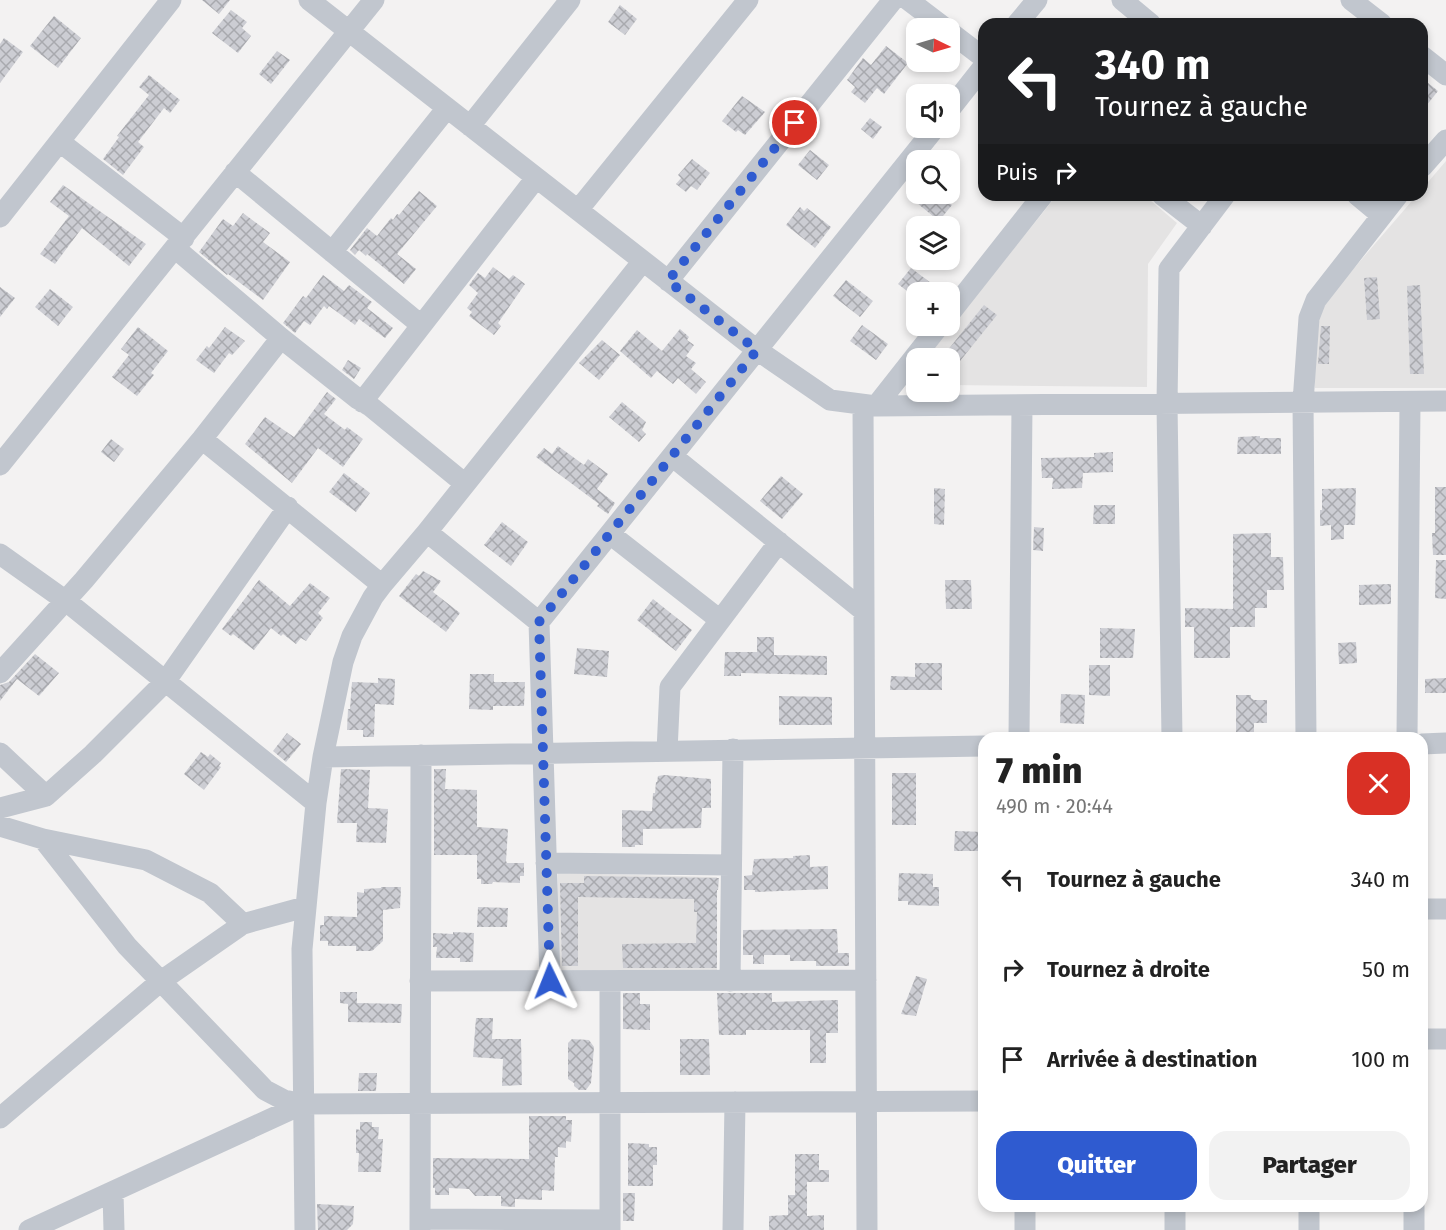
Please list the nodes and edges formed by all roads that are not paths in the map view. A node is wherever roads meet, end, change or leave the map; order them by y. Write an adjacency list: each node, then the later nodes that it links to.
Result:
1 (171, 0): 24 (street)
2 (309, 0): 13 (street)
3 (374, 0): 13 (street)
4 (570, 0): 21 (street)
5 (748, 0): 33 (street)
6 (893, 0): 40 (street)
7 (908, 0): 10 (street)
8 (1037, 0): 11 (street)
9 (1122, 0): 12 (street)
10 (932, 18)
11 (1022, 18)
12 (1144, 18)
13 (349, 32): 20 (street); 26 (street)
14 (960, 40): 15 (street)
15 (978, 53)
16 (1428, 61): 18 (street)
17 (978, 74): 19 (street)
18 (1446, 75)
19 (960, 96)
20 (447, 108): 21 (street); 38 (street)
21 (470, 126): 27 (street)
22 (927, 138): 45 (street)
23 (1446, 140): 25 (street)
24 (60, 142): 35 (street); 37 (street)
25 (1428, 160)
26 (235, 172): 37 (street); 38 (street)
27 (536, 178): 33 (street); 42 (street)
28 (1038, 201): 41 (street)
29 (1170, 201): 36 (street)
30 (1221, 201): 36 (street)
31 (1364, 201): 34 (street)
32 (1393, 201): 34 (street)
33 (578, 210): 39 (street)
34 (1381, 215): 48 (street)
35 (0, 217)
36 (1202, 226): 50 (street)
37 (180, 244): 44 (street); 55 (street)
38 (332, 252): 42 (street)
39 (643, 261): 40 (street); 56 (street)
40 (668, 281): 45 (street)
41 (960, 300)
42 (421, 325): 47 (street)
43 (930, 336): 51 (street)
44 (281, 338): 47 (street); 53 (street)
45 (757, 350): 51 (street); 54 (street)
46 (1446, 401): 49 (street)
47 (362, 402): 56 (street)
48 (1303, 402): 49 (street); 50 (street); 71 (street)
49 (1410, 402): 72 (street)
50 (1167, 404): 52 (street); 70 (street)
51 (869, 405): 52 (street); 64 (street)
52 (1022, 405): 69 (street)
53 (202, 439): 57 (street); 63 (street)
54 (672, 456): 59 (street); 60 (street)
55 (0, 465)
56 (464, 483): 58 (street)
57 (288, 507): 62 (street); 68 (street)
58 (427, 532): 62 (street); 66 (street)
59 (610, 534): 65 (street); 66 (street)
60 (779, 542): 64 (street); 65 (street)
61 (0, 554): 63 (street)
62 (382, 585): 82 (street)
63 (66, 601): 67 (street); 68 (street)
64 (864, 611): 76 (street)
65 (720, 620): 78 (street)
66 (539, 622): 80 (street)
67 (0, 674)
68 (165, 682): 83 (street); 84 (street)
69 (1019, 732)
70 (1172, 732)
71 (1306, 732)
72 (1407, 732)
73 (1446, 743): 74 (street)
74 (1428, 744)
75 (978, 746): 76 (street)
76 (865, 747): 77 (street); 99 (street)
77 (733, 749): 78 (street); 89 (street)
78 (666, 751): 80 (street)
79 (0, 753): 83 (street)
80 (543, 753): 81 (street); 88 (street)
81 (422, 755): 82 (street); 95 (street)
82 (323, 758): 84 (street)
83 (46, 796): 85 (street)
84 (316, 803): 90 (street)
85 (0, 808)
86 (0, 826): 87 (street)
87 (43, 839): 93 (street); 94 (street)
88 (546, 863): 89 (street); 96 (street)
89 (731, 865): 98 (street)
90 (305, 907): 93 (street); 107 (street)
91 (1428, 909): 92 (street)
92 (1446, 909)
93 (243, 924): 94 (street)
94 (161, 981): 107 (street); 108 (street)
95 (420, 981): 96 (street); 106 (street)
96 (550, 981): 97 (street)
97 (610, 981): 98 (street); 103 (street)
98 (730, 981): 99 (street)
99 (866, 981): 105 (street)
100 (1428, 1039): 101 (street)
101 (1446, 1039)
102 (978, 1101): 105 (street)
103 (610, 1102): 104 (street); 106 (street); 116 (street)
104 (735, 1102): 105 (street); 120 (street)
105 (867, 1102): 121 (street)
106 (420, 1103): 107 (street); 114 (street)
107 (303, 1104): 109 (street); 119 (street)
108 (0, 1118)
109 (113, 1193): 117 (street); 118 (street)
110 (1025, 1212): 122 (street)
111 (1175, 1212): 123 (street)
112 (1309, 1212): 124 (street)
113 (1414, 1212): 125 (street)
114 (420, 1224): 115 (street)
115 (529, 1225): 116 (street)
116 (610, 1225)
117 (29, 1230)
118 (114, 1230)
119 (305, 1230)
120 (733, 1230)
121 (867, 1230)
122 (1025, 1230)
123 (1175, 1230)
124 (1309, 1230)
125 (1414, 1230)

